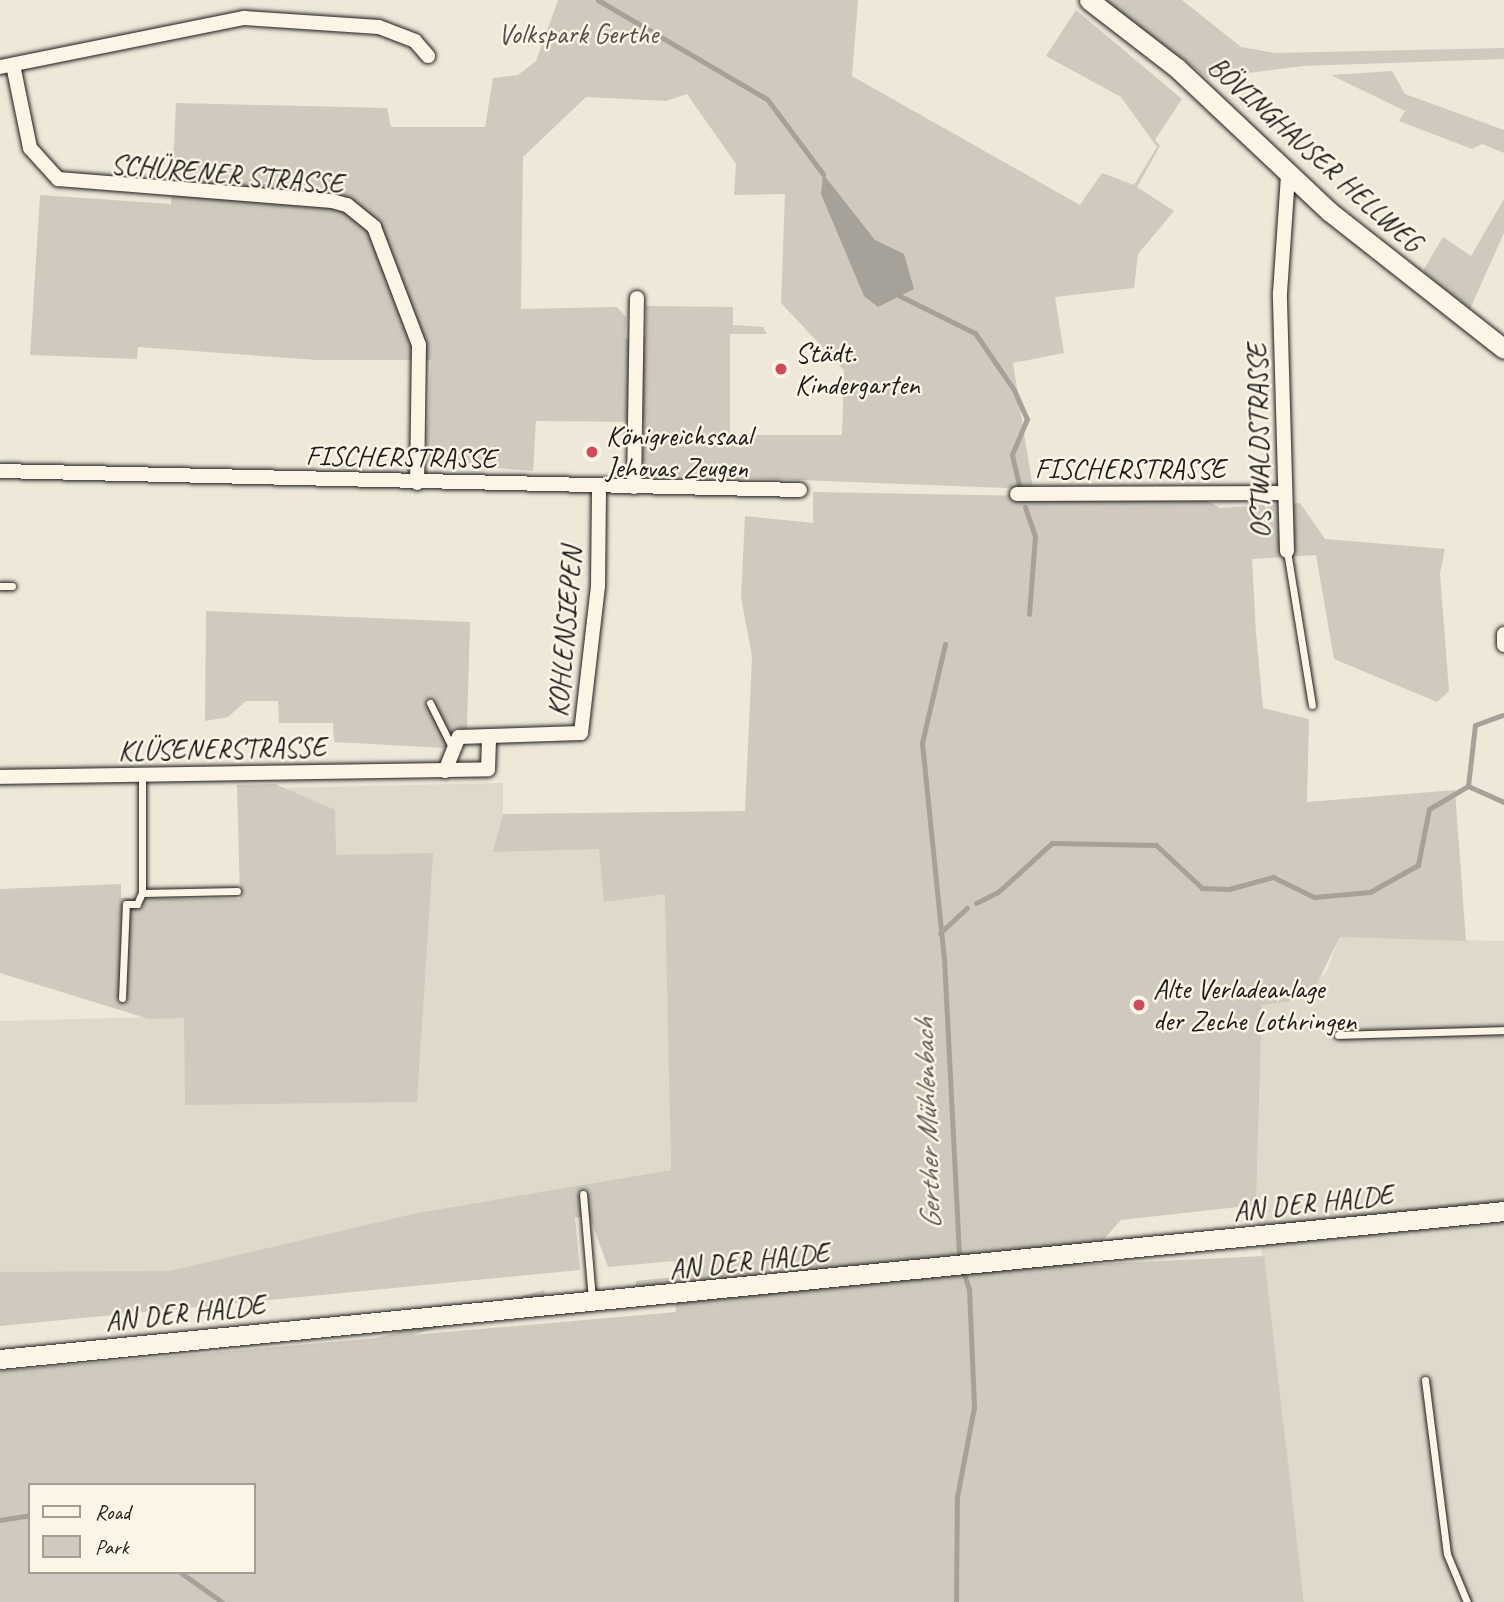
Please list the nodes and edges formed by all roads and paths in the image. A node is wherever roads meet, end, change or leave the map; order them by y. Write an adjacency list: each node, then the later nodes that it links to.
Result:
1 (1089, 0): 4 (street, BÖVINGHAUSER HELLWEG)
2 (428, 56): 3 (street)
3 (7, 66): 8 (street, SCHÜRENER STRASSE)
4 (1288, 176): 6 (street, BÖVINGHAUSER HELLWEG); 12 (street, OSTWALDSTRASSE)
5 (637, 298): 10 (street)
6 (1504, 349)
7 (0, 471): 8 (street, FISCHERSTRASSE)
8 (417, 483): 9 (street, FISCHERSTRASSE)
9 (599, 486): 10 (street, FISCHERSTRASSE); 21 (street, KOHLENSIEPEN)
10 (634, 487): 11 (street, FISCHERSTRASSE)
11 (800, 490)
12 (1285, 493): 13 (street, FISCHERSTRASSE); 14 (street, OSTWALDSTRASSE)
13 (1017, 494)
14 (1287, 551): 20 (lane, OSTWALDSTRASSE)
15 (0, 586): 16 (lane)
16 (12, 586)
17 (1504, 634): 18 (street)
18 (1504, 645)
19 (430, 703): 22 (lane)
20 (1312, 705)
21 (489, 736): 22 (street); 23 (street, KLÜSENERSTRASSE)
22 (454, 749): 23 (street)
23 (445, 771): 24 (street, KLÜSENERSTRASSE)
24 (142, 775): 25 (street, KLÜSENERSTRASSE); 27 (lane)
25 (0, 777)
26 (237, 891): 27 (lane)
27 (142, 893): 28 (lane)
28 (122, 998)
29 (1504, 1030): 30 (lane)
30 (1338, 1035)
31 (583, 1194): 33 (lane)
32 (1504, 1211): 33 (street, AN DER HALDE)
33 (593, 1305): 34 (street, AN DER HALDE)
34 (0, 1359)
35 (1425, 1380): 36 (lane)
36 (1467, 1602)

